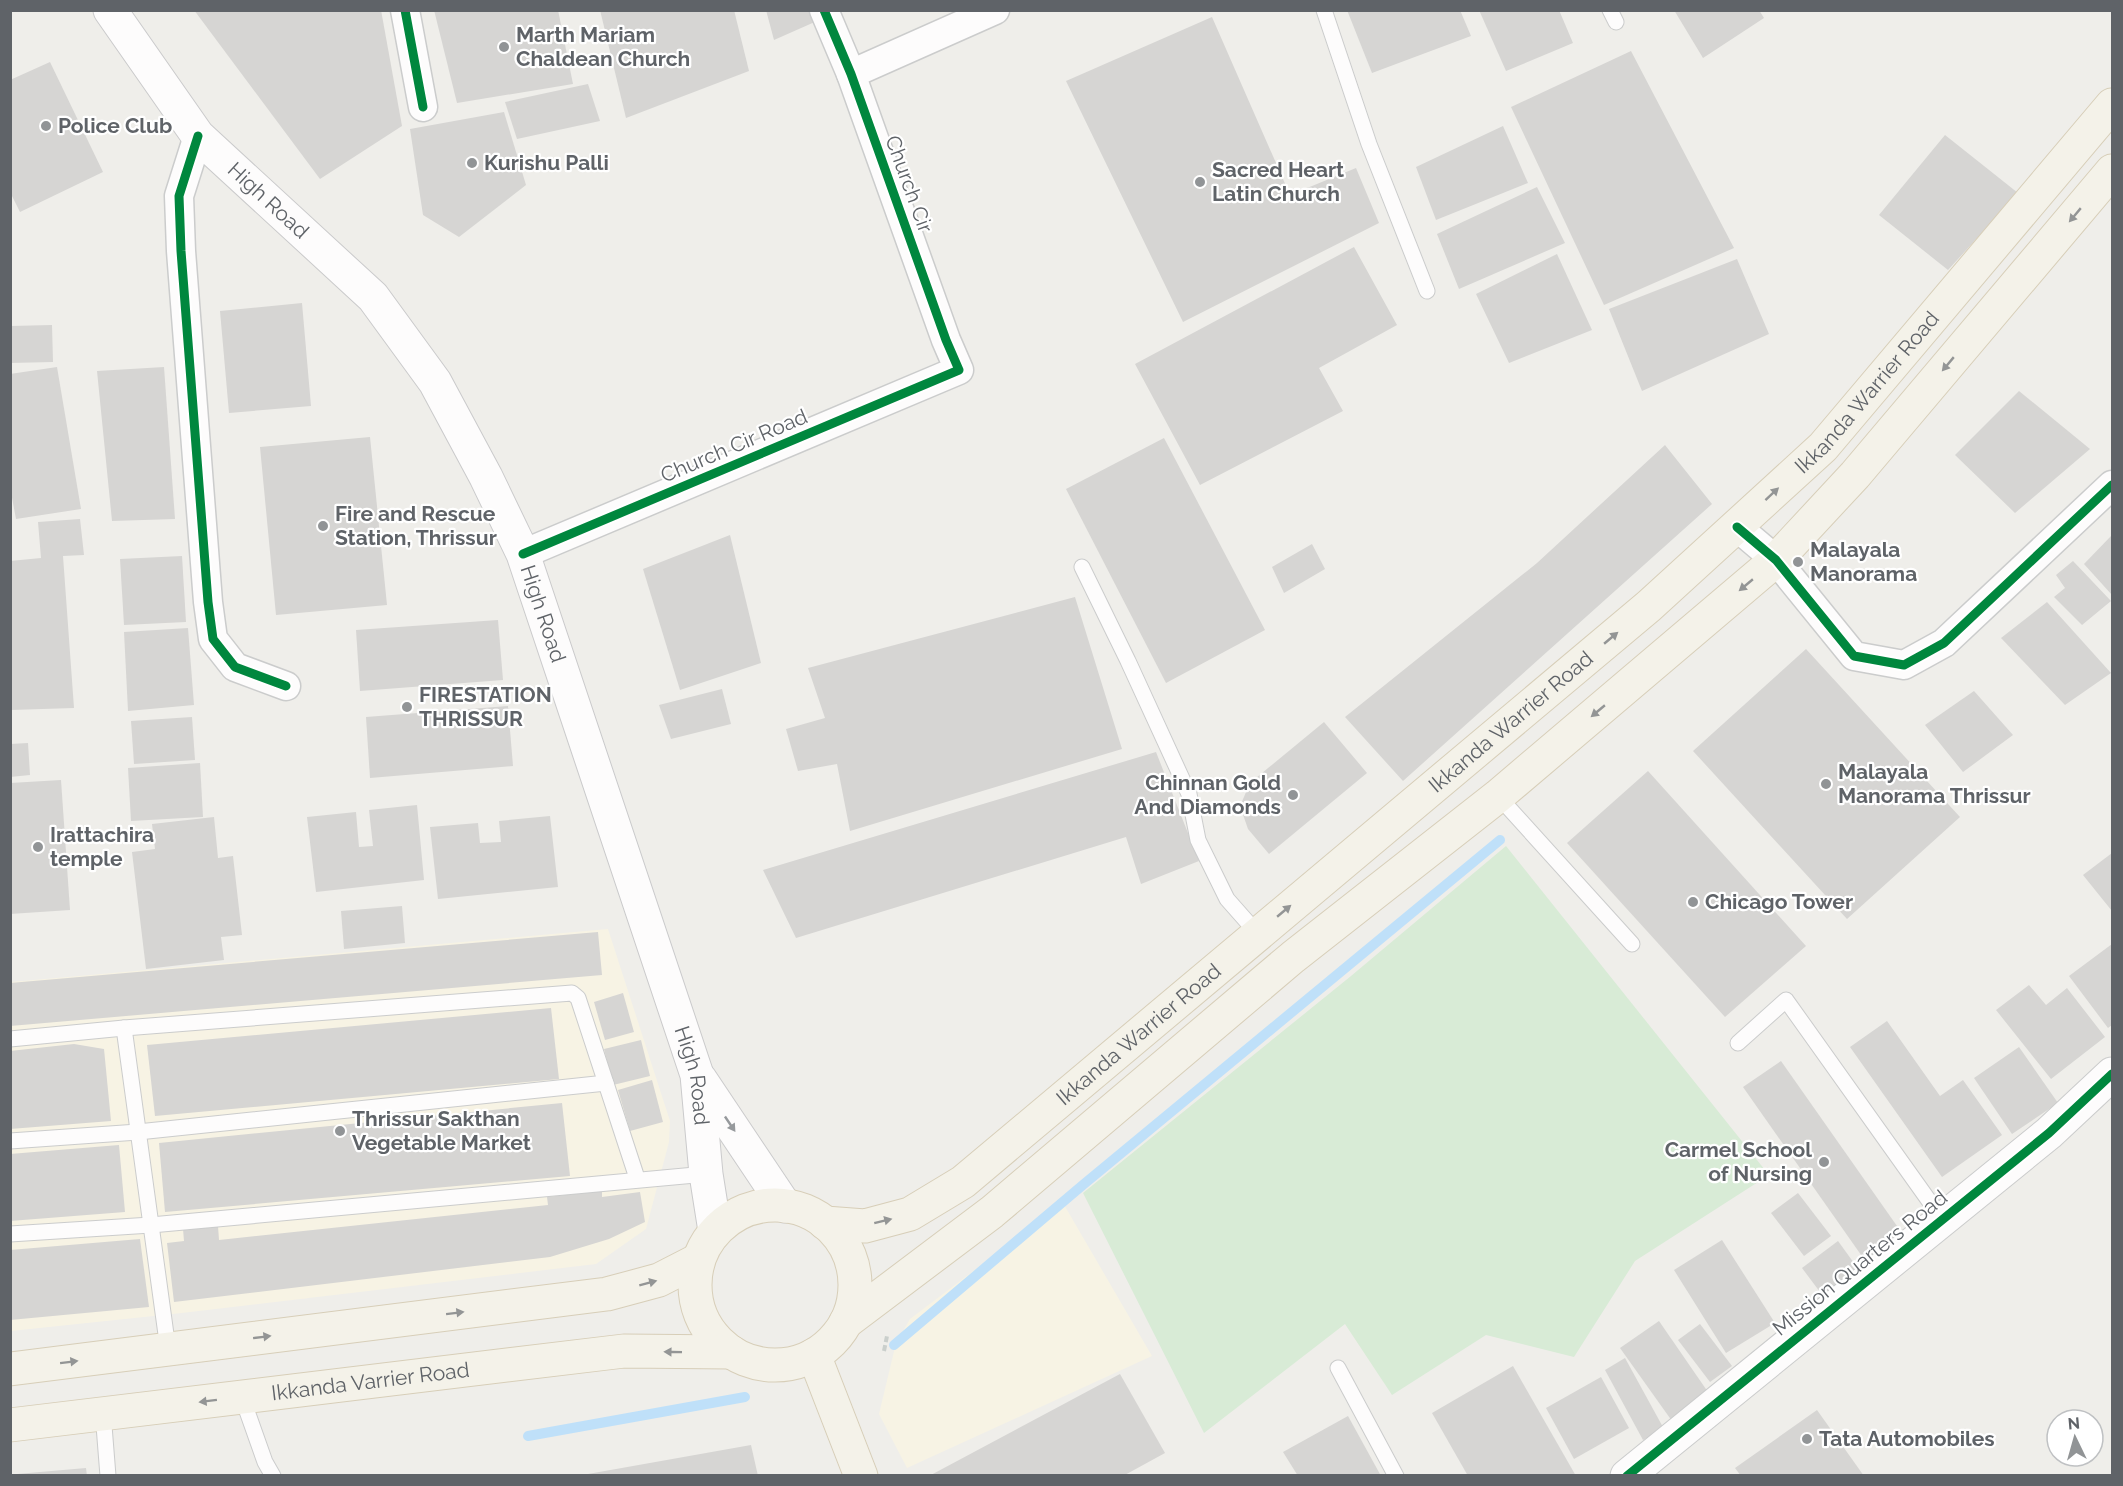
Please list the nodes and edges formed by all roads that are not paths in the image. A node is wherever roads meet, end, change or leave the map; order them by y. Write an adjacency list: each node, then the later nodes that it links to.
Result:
1 (110, 10): 9 (main road, High Road)
2 (405, 10): 8 (street)
3 (824, 10): 6 (street, Church Cir)
4 (995, 10): 6 (street)
5 (1324, 10): 11 (lane)
6 (850, 74): 12 (street, Church Cir)
7 (2112, 105): 14 (main road, Ikkanda Warrier Road, one-way to 7)
8 (423, 106)
9 (198, 136): 15 (main road, High Road); 18 (street)
10 (2112, 171): 16 (main road, Ikkanda Warrier Road, one-way to 16)
11 (1427, 291)
12 (959, 370): 15 (street, Church Cir Road)
13 (2112, 485): 16 (street)
14 (1737, 527): 16 (street); 20 (main road, Ikkanda Warrier Road, one-way to 14)
15 (523, 554): 26 (main road, High Road)
16 (1776, 560): 19 (main road, Ikkanda Warrier Road, one-way to 19)
17 (1082, 567): 20 (lane)
18 (286, 686)
19 (1498, 796): 21 (lane); 39 (main road, Ikkanda Warrier Road)
20 (1257, 933): 34 (main road, Ikkanda Warrier Road, one-way to 20)
21 (1632, 944)
22 (124, 1028): 23 (lane); 27 (lane); 28 (lane)
23 (10, 1039)
24 (1738, 1043): 33 (lane)
25 (2112, 1074): 33 (main road, Mission Quarters Road)
26 (697, 1076): 30 (main road, High Road); 32 (main road, one-way to 32)
27 (606, 1083): 28 (lane); 31 (lane)
28 (138, 1132): 29 (lane); 35 (lane)
29 (10, 1141)
30 (706, 1174): 31 (lane); 36 (main road, High Road)
31 (633, 1179): 35 (lane)
32 (785, 1206): 34 (main road); 36 (main road)
33 (1942, 1219): 52 (main road, Mission Quarters Road)
34 (825, 1223): 39 (main road)
35 (151, 1225): 37 (lane); 40 (lane)
36 (715, 1231): 38 (main road)
37 (10, 1234)
38 (698, 1260): 40 (main road, one-way to 38); 41 (main road)
39 (846, 1322): 42 (main road)
40 (168, 1349): 44 (main road, one-way to 40)
41 (731, 1352): 42 (main road); 45 (main road, Ikkanda Varrier Road, one-way to 45)
42 (814, 1355): 50 (main road)
43 (1338, 1368): 51 (lane)
44 (10, 1369)
45 (242, 1397): 46 (main road, Ikkanda Varrier Road, one-way to 46); 49 (lane)
46 (103, 1413): 47 (main road, Ikkanda Varrier Road); 48 (lane)
47 (10, 1425)
48 (108, 1476)
49 (273, 1476)
50 (861, 1476)
51 (1396, 1476)
52 (1627, 1476)

